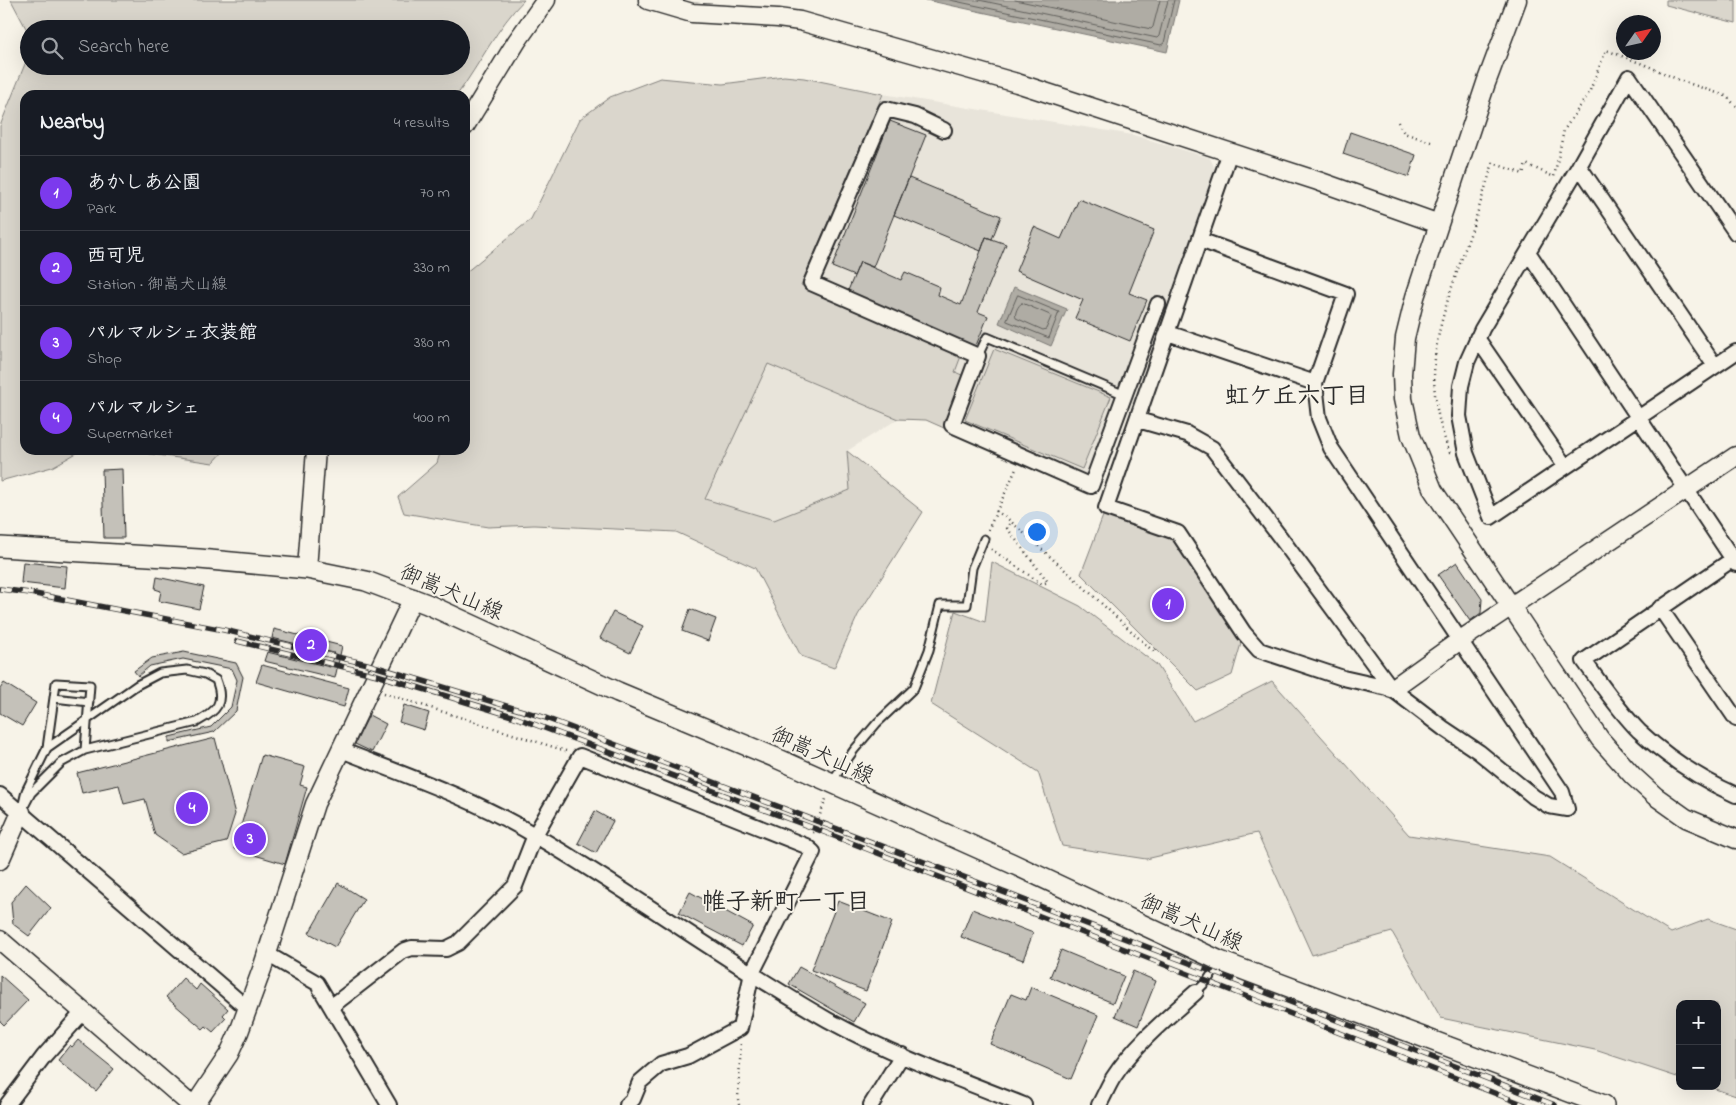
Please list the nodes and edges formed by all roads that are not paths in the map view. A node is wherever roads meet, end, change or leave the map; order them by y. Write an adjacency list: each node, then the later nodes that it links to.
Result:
1 (546, 0): 4 (street)
2 (648, 0): 6 (street)
3 (1517, 0): 8 (street)
4 (470, 118)
5 (944, 130): 16 (street)
6 (1230, 152): 8 (street); 10 (street)
7 (1579, 166): 9 (street); 11 (street); 17 (street)
8 (1439, 224): 31 (street)
9 (1736, 233)
10 (1200, 240): 13 (street); 18 (street)
11 (1528, 252): 14 (street); 20 (street)
12 (1158, 304): 19 (street)
13 (1168, 333): 18 (street); 21 (street)
14 (1477, 338): 24 (street); 24 (street)
15 (1736, 352): 17 (street)
16 (978, 356): 19 (lane); 19 (street)
17 (1715, 366): 20 (street)
18 (1315, 382): 33 (street)
19 (1125, 395)
20 (1639, 417): 24 (street); 25 (street)
21 (1138, 420): 34 (street); 34 (street)
22 (316, 455): 29 (street)
23 (1736, 456): 25 (street)
24 (1565, 466)
25 (1687, 490): 28 (street); 31 (street)
26 (983, 541): 42 (lane)
27 (0, 547): 29 (main road, 御嵩犬山線)
28 (1735, 560): 32 (street)
29 (307, 569): 30 (main road, 御嵩犬山線)
30 (413, 598): 41 (street); 42 (main road, 御嵩犬山線)
31 (1512, 608): 33 (street); 47 (street)
32 (1660, 608): 37 (street); 44 (street)
33 (1459, 641): 34 (street); 34 (street)
34 (1392, 689)
35 (54, 698): 36 (lane); 36 (lane); 39 (lane)
36 (89, 702): 38 (lane)
37 (1736, 718)
38 (87, 719): 39 (lane); 40 (lane); 40 (lane)
39 (47, 748): 45 (lane)
40 (85, 750): 45 (lane)
41 (341, 750): 46 (street); 50 (street)
42 (831, 783): 51 (main road, 御嵩犬山線)
43 (0, 795): 45 (street)
44 (1736, 795)
45 (21, 812): 48 (street); 55 (street)
46 (535, 835): 52 (street); 52 (street); 54 (street)
47 (1736, 839)
48 (0, 860)
49 (0, 940): 56 (street)
50 (267, 954): 54 (street); 55 (street)
51 (1220, 962): 53 (lane); 66 (main road, 御嵩犬山線)
52 (752, 973): 57 (street); 62 (street)
53 (1196, 992): 65 (street)
54 (332, 1006): 61 (street)
55 (248, 1009): 60 (street)
56 (84, 1012): 58 (street); 59 (street)
57 (902, 1055): 63 (street); 64 (street)
58 (7, 1105)
59 (191, 1105)
60 (195, 1105)
61 (389, 1105)
62 (627, 1105)
63 (871, 1105)
64 (1024, 1105)
65 (1099, 1105)
66 (1604, 1105)

